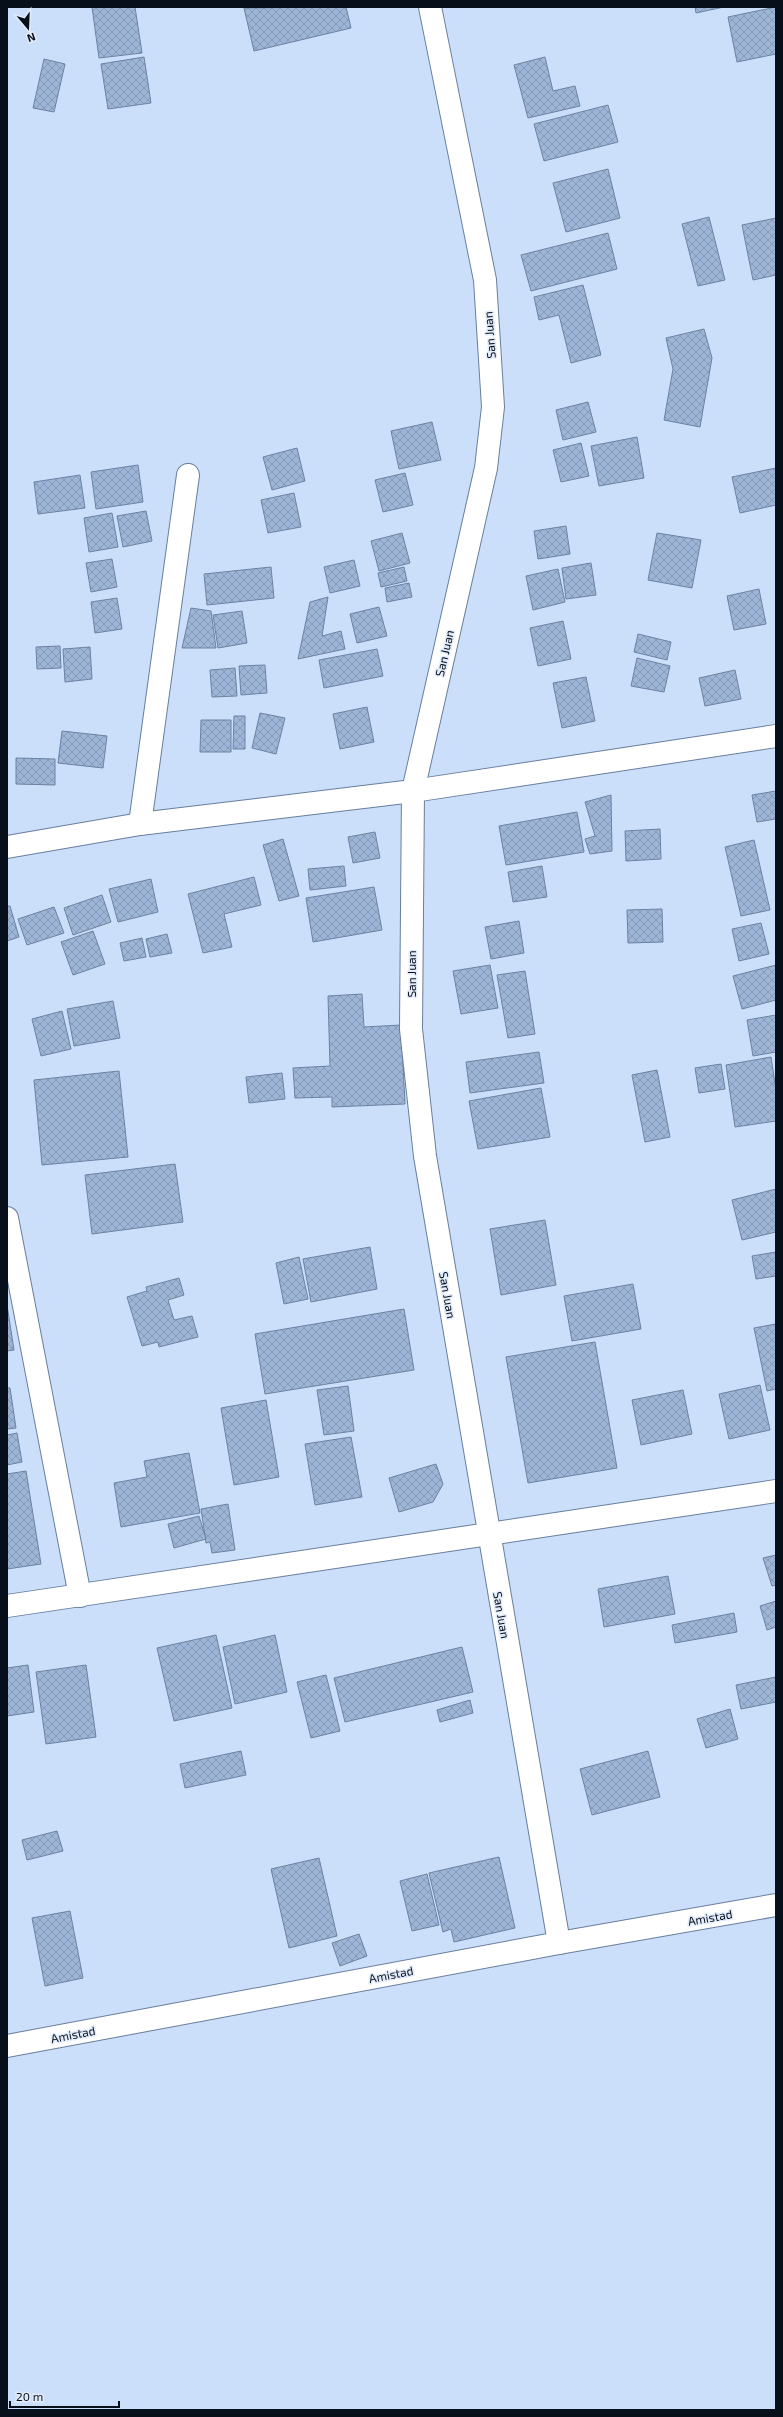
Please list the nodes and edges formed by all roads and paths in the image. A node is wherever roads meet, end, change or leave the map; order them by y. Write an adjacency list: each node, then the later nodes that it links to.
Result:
1 (430, 7): 4 (street, San Juan)
2 (188, 475): 5 (street)
3 (776, 736): 4 (street)
4 (413, 791): 5 (street); 9 (street, San Juan)
5 (140, 824): 6 (street)
6 (7, 847)
7 (7, 1218): 10 (street)
8 (776, 1491): 9 (street)
9 (488, 1534): 10 (street); 13 (street, San Juan)
10 (80, 1596): 11 (street)
11 (7, 1606)
12 (776, 1906): 13 (street, Amistad)
13 (559, 1943): 14 (street, Amistad)
14 (7, 2046)

